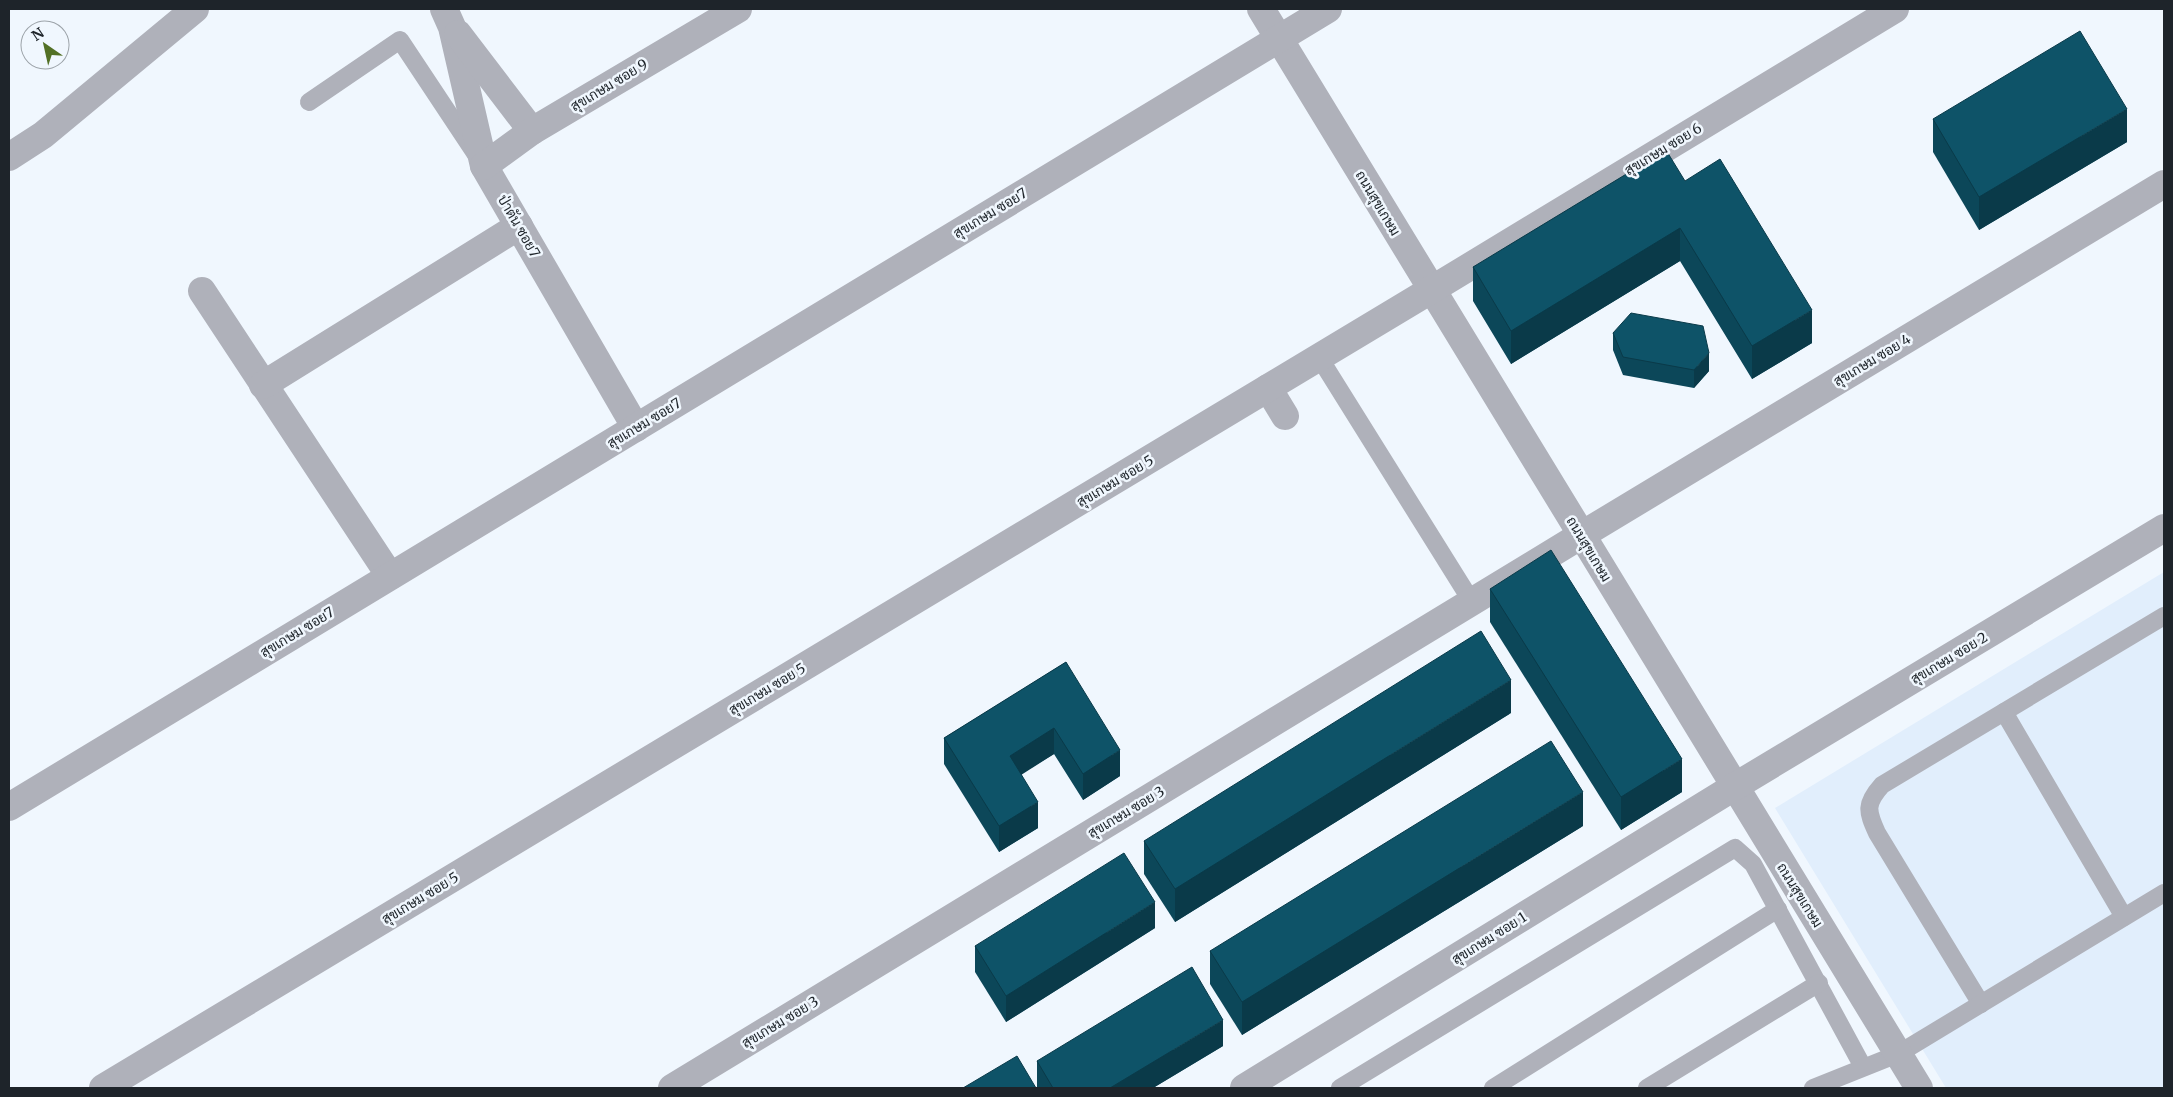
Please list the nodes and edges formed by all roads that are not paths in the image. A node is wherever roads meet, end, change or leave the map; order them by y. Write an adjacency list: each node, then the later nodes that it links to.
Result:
1 (195, 9): 10 (street)
2 (738, 9): 9 (street, สุขเกษม ซอย 9)
3 (1261, 9): 7 (street, ถนนสุขเกษม)
4 (1328, 9): 7 (street, สุขเกษม ซอย7)
5 (1895, 9): 14 (street, สุขเกษม ซอย 6)
6 (448, 18): 9 (street); 11 (street, ป่าตัน ซอย7)
7 (1279, 38): 14 (street, ถนนสุขเกษม); 20 (street, สุขเกษม ซอย7)
8 (309, 102): 11 (lane)
9 (532, 131): 11 (street, สุขเกษม ซอย 9)
10 (9, 157)
11 (484, 166): 13 (street, ป่าตัน ซอย7)
12 (2164, 184): 22 (street, สุขเกษม ซอย 4)
13 (519, 226): 17 (street); 20 (street, ป่าตัน ซอย7)
14 (1431, 290): 16 (street, สุขเกษม ซอย 5); 22 (street, ถนนสุขเกษม)
15 (202, 291): 17 (street)
16 (1319, 357): 18 (street, สุขเกษม ซอย 5); 24 (lane)
17 (264, 385): 23 (street)
18 (1268, 388): 19 (street); 36 (street, สุขเกษม ซอย 5)
19 (1285, 416)
20 (636, 428): 23 (street, สุขเกษม ซอย7)
21 (2164, 528): 27 (street, สุขเกษม ซอย 2)
22 (1580, 536): 24 (street, สุขเกษม ซอย 3); 27 (street, ถนนสุขเกษม)
23 (390, 576): 28 (street, สุขเกษม ซอย7)
24 (1472, 602): 37 (street, สุขเกษม ซอย 3)
25 (2164, 616): 26 (lane)
26 (2004, 712): 31 (lane); 33 (lane)
27 (1734, 788): 34 (street, ถนนสุขเกษม); 38 (street, สุขเกษม ซอย 1)
28 (9, 806)
29 (2164, 893): 31 (lane)
30 (1778, 909): 32 (lane); 39 (lane); 40 (lane)
31 (2124, 917): 33 (lane)
32 (1819, 983): 35 (lane); 41 (lane)
33 (1981, 1004): 34 (lane)
34 (1898, 1054): 35 (lane); 43 (street, ถนนสุขเกษม)
35 (1863, 1068): 42 (lane)
36 (103, 1088)
37 (672, 1088)
38 (1244, 1088)
39 (1340, 1088)
40 (1493, 1088)
41 (1647, 1088)
42 (1813, 1088)
43 (1919, 1088)

